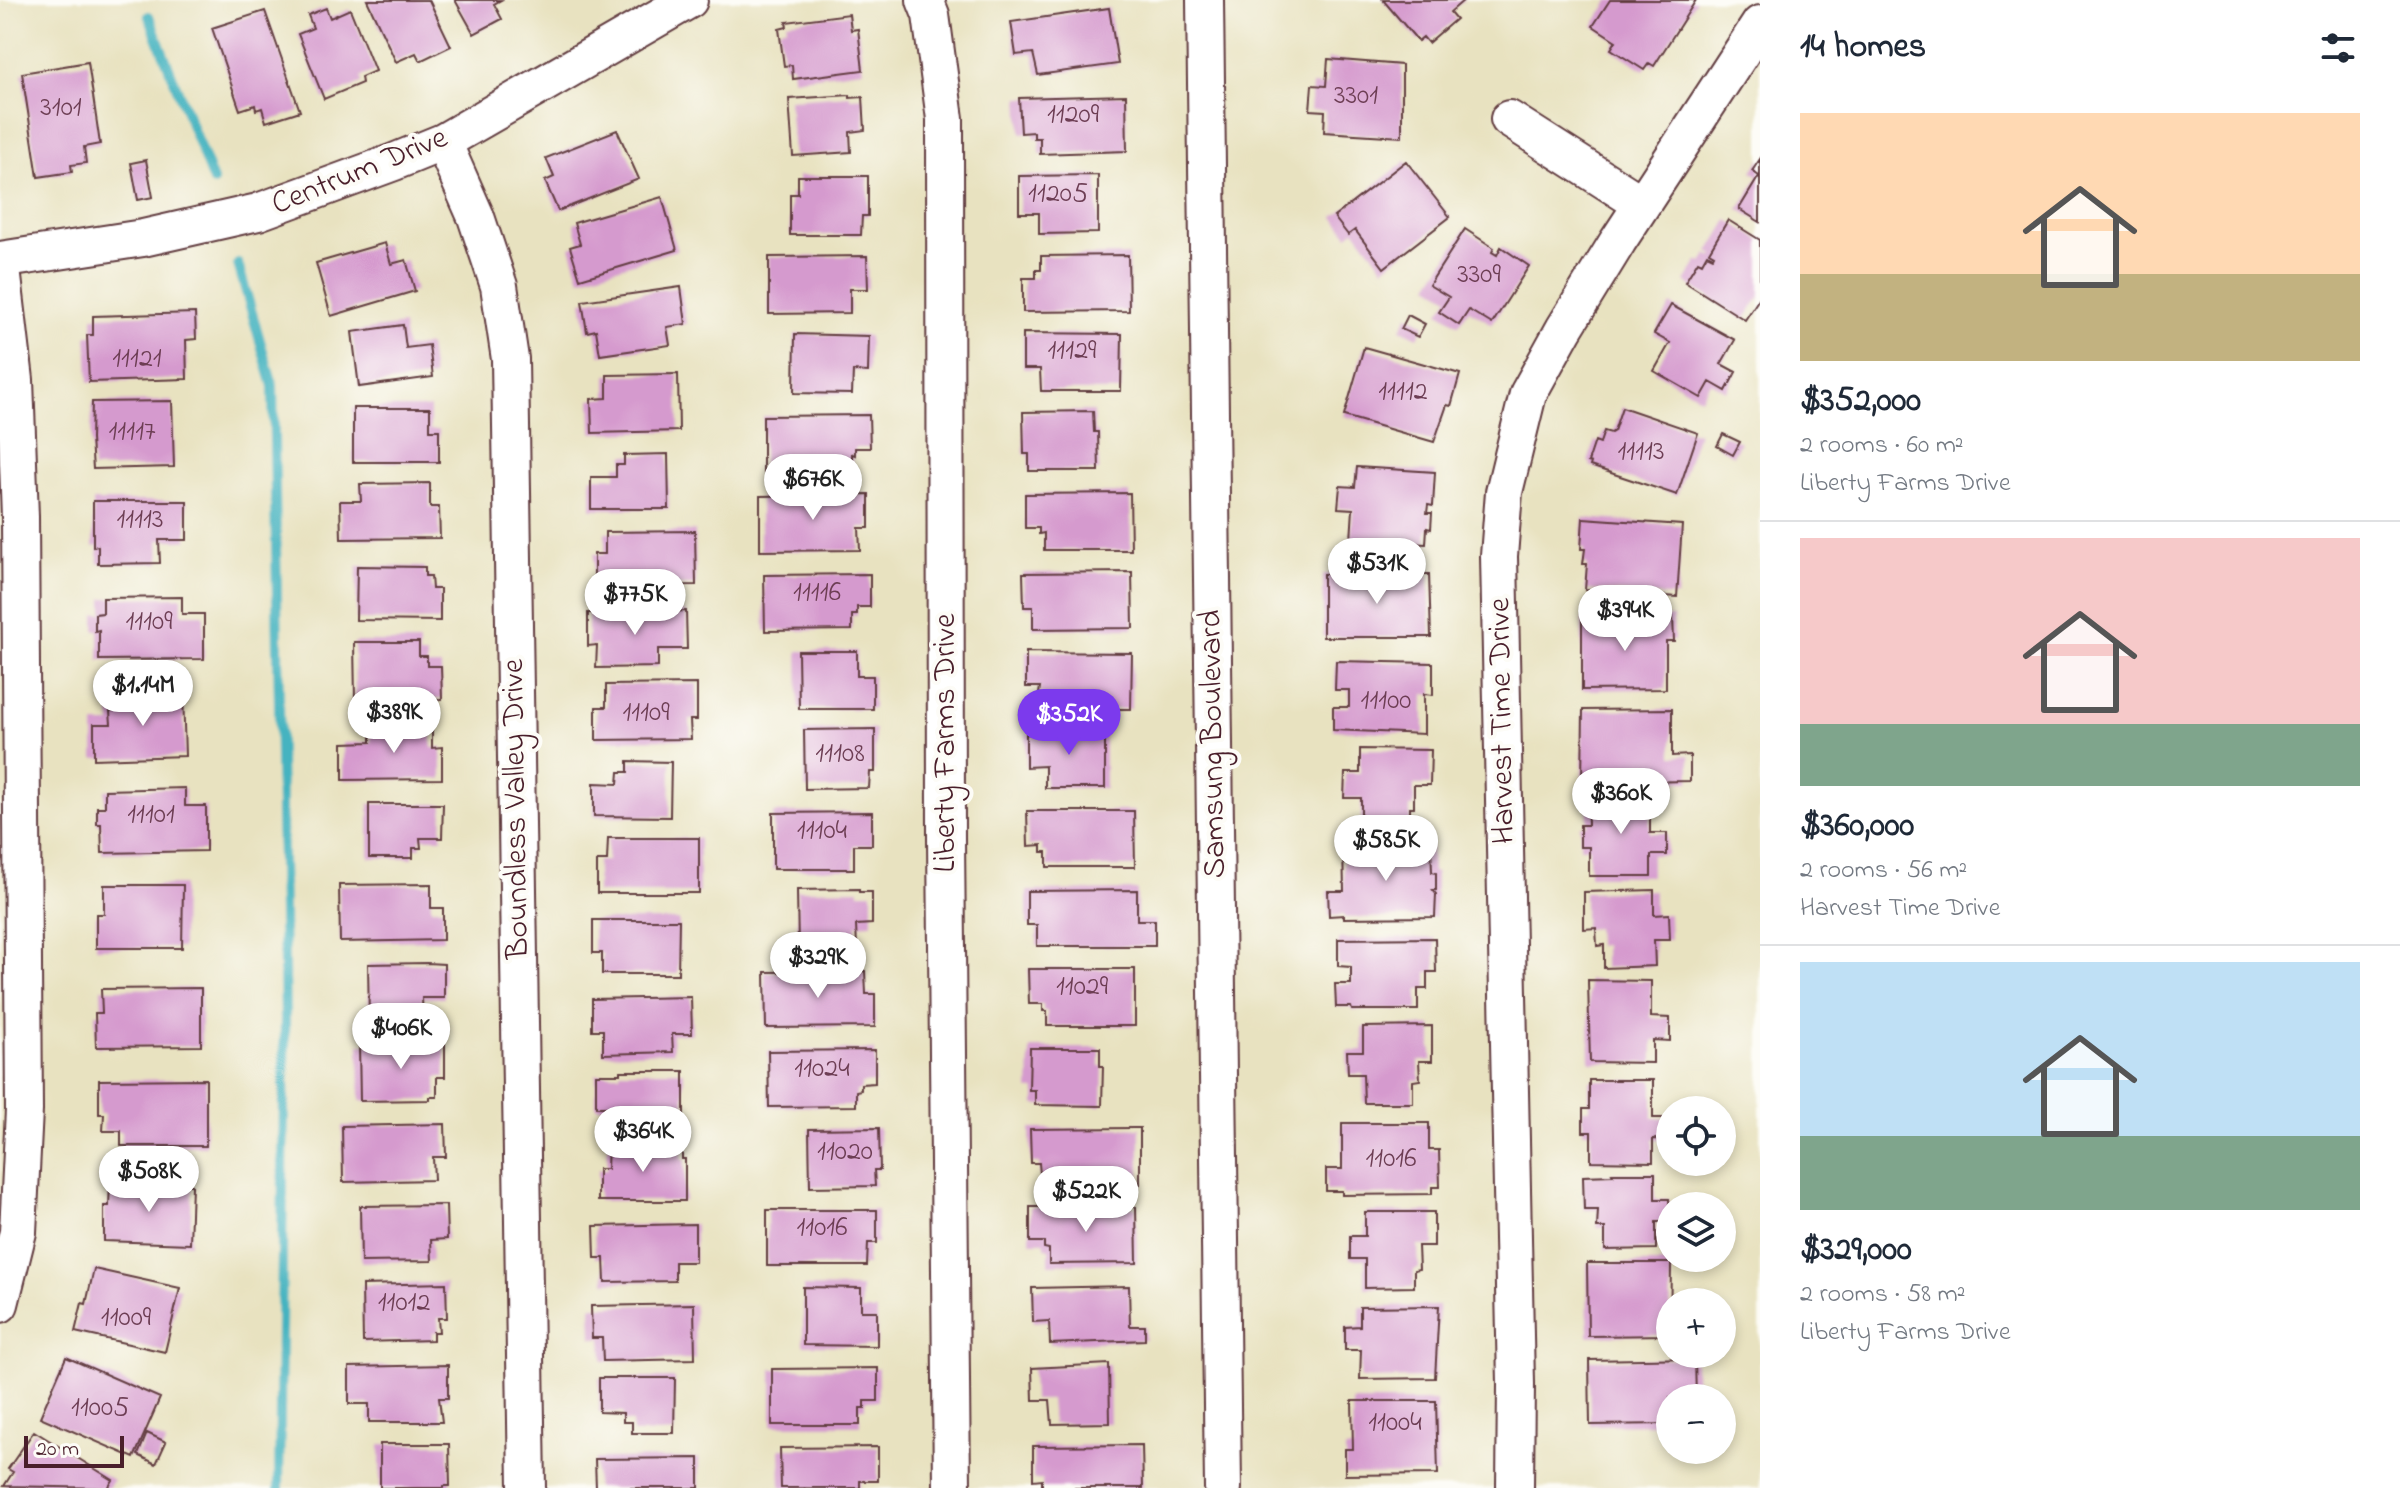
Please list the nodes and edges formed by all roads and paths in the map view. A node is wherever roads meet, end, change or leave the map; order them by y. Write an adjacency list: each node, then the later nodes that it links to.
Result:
1 (689, 0): 6 (street, Centrum Drive)
2 (925, 0): 12 (street, Liberty Farms Drive)
3 (1205, 0): 13 (street, Samsung Boulevard)
4 (1760, 24): 7 (street, Harvest Time Drive)
5 (1509, 119): 7 (street)
6 (443, 142): 8 (street, Centrum Drive); 11 (street, Boundless Valley Drive)
7 (1642, 204): 14 (street, Harvest Time Drive)
8 (0, 260): 9 (street)
9 (11, 889): 10 (street)
10 (0, 1304)
11 (527, 1488)
12 (952, 1488)
13 (1223, 1488)
14 (1515, 1488)

